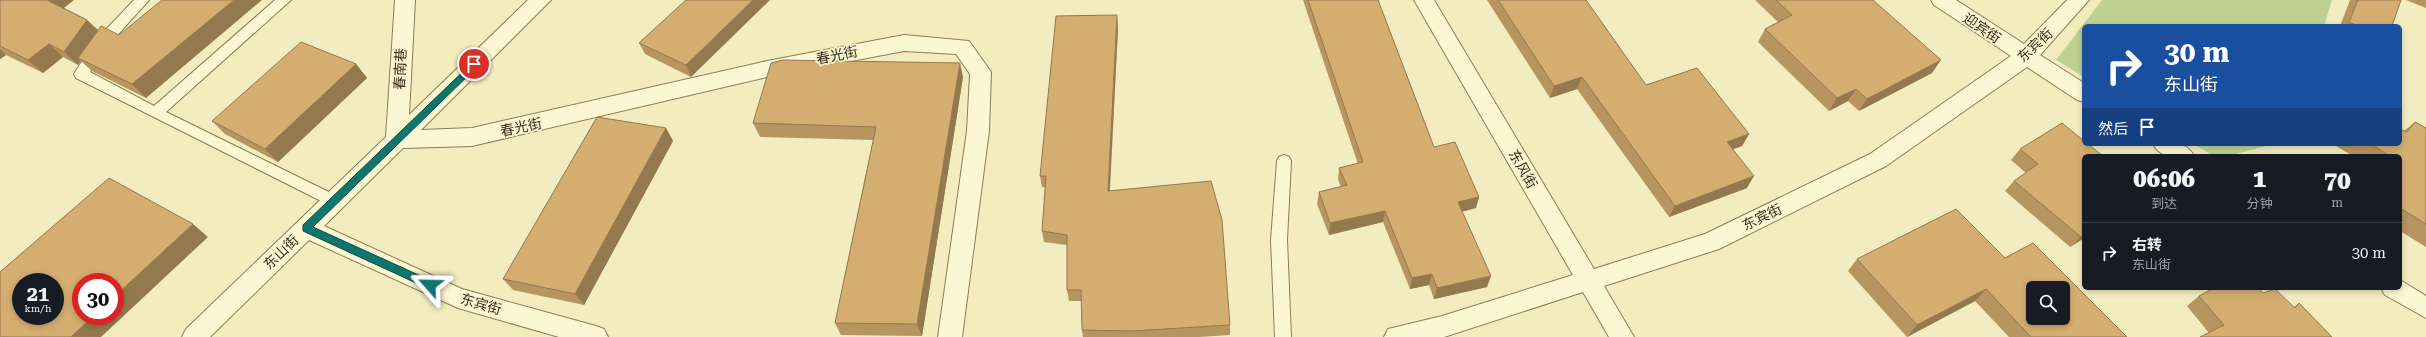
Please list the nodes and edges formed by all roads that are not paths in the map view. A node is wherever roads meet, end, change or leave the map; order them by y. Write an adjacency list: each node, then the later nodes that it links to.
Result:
1 (142, 0): 10 (lane)
2 (284, 0): 10 (lane)
3 (406, 0): 11 (street, 春南巷)
4 (541, 0): 11 (street, 东山街)
5 (1424, 0): 17 (street, 东风街)
6 (1940, 0): 8 (street, 迎宾街)
7 (2079, 0): 8 (street, 东宾街)
8 (2025, 57): 9 (street, 迎宾街); 17 (street, 东宾街)
9 (2082, 93)
10 (155, 113): 15 (lane)
11 (397, 139): 15 (street, 东山街); 22 (street, 春光街)
12 (2167, 146): 13 (street)
13 (2180, 154)
14 (1284, 160): 23 (lane)
15 (334, 201): 16 (street, 东山街)
16 (306, 228): 20 (street, 东山街); 21 (street, 东宾街)
17 (1589, 281): 24 (street, 东宾街); 25 (street, 东风街)
18 (2396, 290): 19 (street)
19 (2426, 308)
20 (194, 337)
21 (596, 337)
22 (950, 337)
23 (1283, 337)
24 (1396, 337)
25 (1622, 337)

